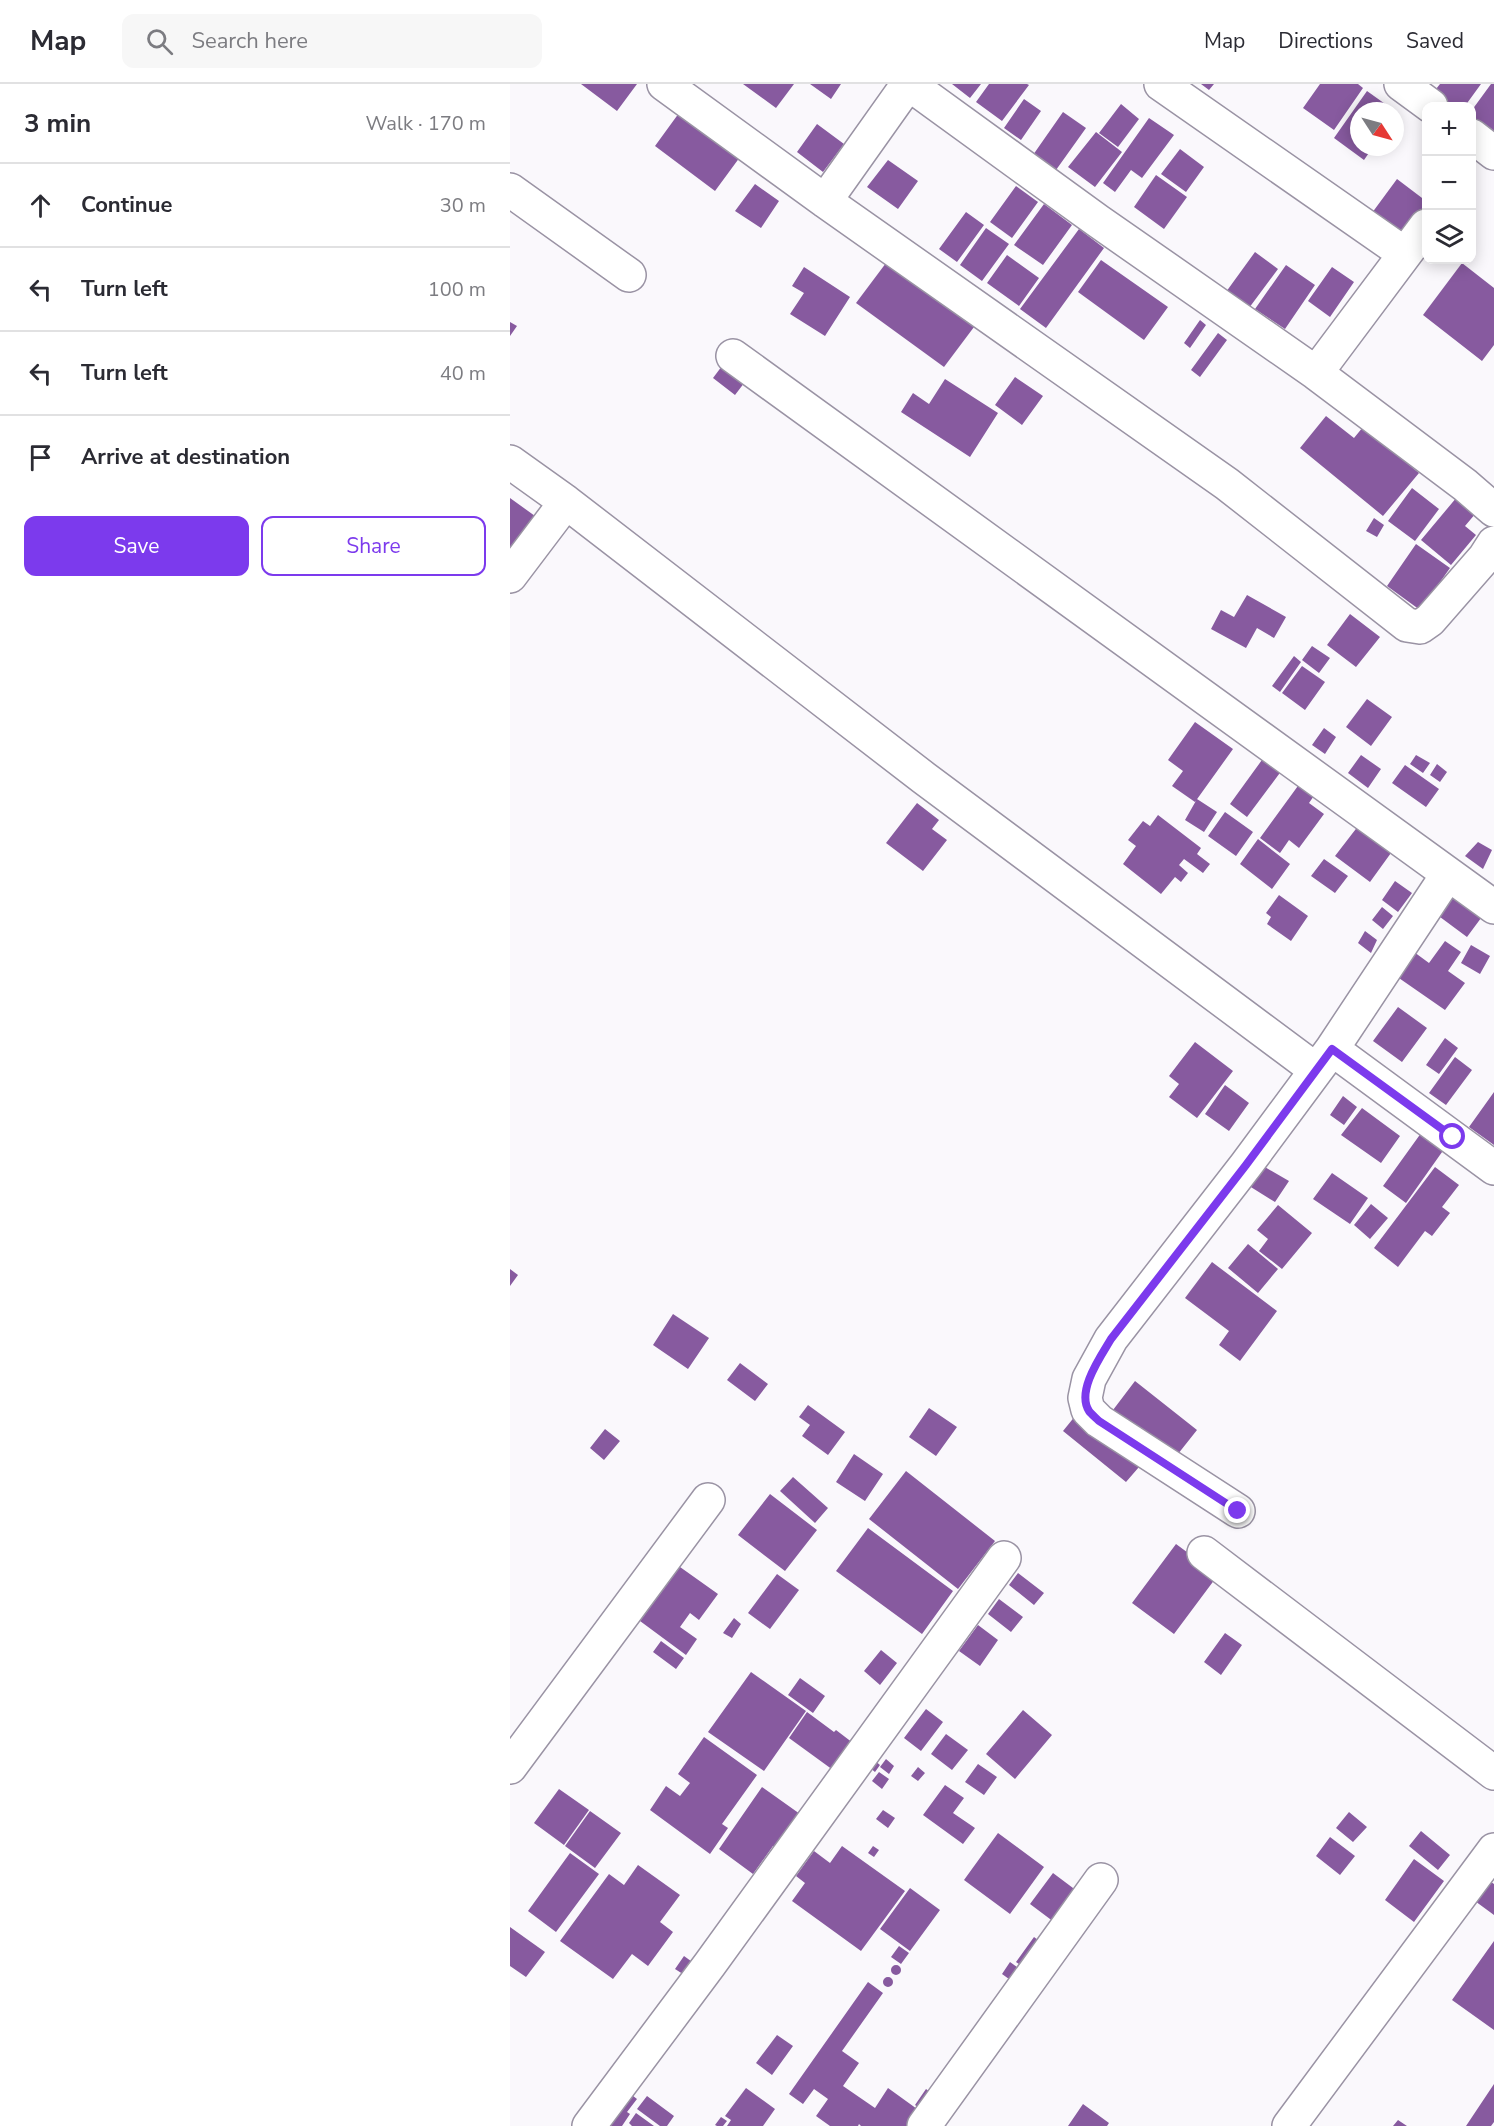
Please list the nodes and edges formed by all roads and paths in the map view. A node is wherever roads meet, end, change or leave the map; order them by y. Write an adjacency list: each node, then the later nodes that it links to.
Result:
1 (664, 84): 7 (street)
2 (908, 84): 7 (street); 12 (street)
3 (1161, 84): 9 (street)
4 (1401, 84): 5 (street)
5 (1426, 102)
6 (510, 189): 10 (street)
7 (825, 201): 16 (street)
8 (1422, 231): 9 (street)
9 (1405, 254): 12 (street)
10 (629, 275)
11 (733, 356): 18 (street)
12 (1316, 373): 15 (street)
13 (510, 462): 14 (street)
14 (566, 502): 17 (street); 20 (street)
15 (1494, 510)
16 (1494, 543)
17 (510, 576)
18 (1448, 874): 19 (street); 20 (street)
19 (1494, 907)
20 (1324, 1059): 21 (street); 23 (street)
21 (1494, 1168)
22 (708, 1500): 26 (street)
23 (1238, 1511)
24 (1204, 1553): 27 (street)
25 (1004, 1558): 30 (street)
26 (510, 1767)
27 (1494, 1773)
28 (1494, 1850): 32 (street)
29 (1101, 1880): 31 (street)
30 (589, 2126)
31 (924, 2126)
32 (1289, 2126)

